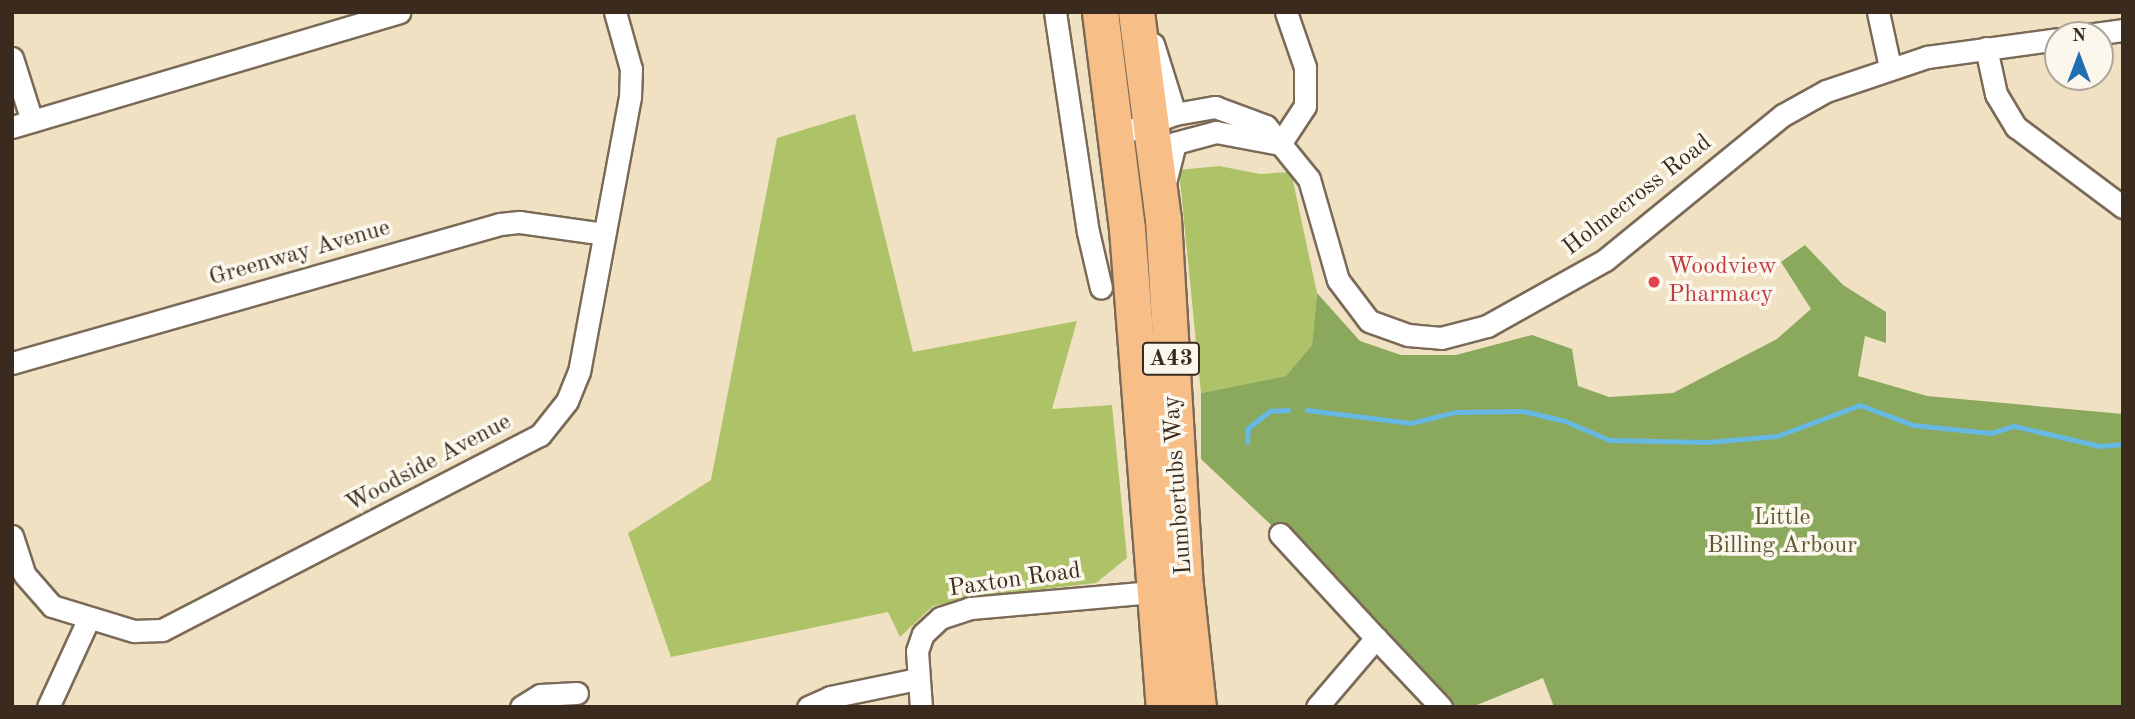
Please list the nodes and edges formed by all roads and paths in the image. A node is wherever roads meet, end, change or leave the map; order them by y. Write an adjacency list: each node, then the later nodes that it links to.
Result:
1 (399, 12): 9 (street)
2 (615, 12): 20 (street, Woodside Avenue)
3 (1055, 12): 21 (street)
4 (1100, 12): 16 (highway, Lumbertubs Way / A43)
5 (1136, 12): 14 (highway, Lumbertubs Way / A43)
6 (1143, 12): 14 (street, Lumbertubs Way)
7 (1286, 12): 17 (street)
8 (1878, 12): 13 (street)
9 (372, 16): 15 (street)
10 (2044, 41): 11 (street, Holmecross Road)
11 (1986, 48): 13 (street, Holmecross Road); 18 (street)
12 (12, 58): 15 (street)
13 (1890, 67): 17 (street, Holmecross Road)
14 (1163, 118): 16 (street, Holmecross Road); 17 (street, Holmecross Road); 19 (highway, Lumbertubs Way / A43)
15 (22, 124)
16 (1117, 135): 25 (highway, Lumbertubs Way / A43)
17 (1280, 144): 19 (street)
18 (2123, 207)
19 (1163, 219): 36 (highway, Lumbertubs Way / A43)
20 (604, 234): 22 (street, Greenway Avenue); 26 (street, Woodside Avenue)
21 (1101, 288)
22 (12, 363)
23 (1280, 534): 27 (street)
24 (12, 536): 26 (street, Woodside Avenue)
25 (1153, 592): 28 (street, Paxton Road); 35 (highway, Lumbertubs Way / A43)
26 (88, 620): 31 (street)
27 (1376, 638): 37 (street); 38 (street)
28 (916, 679): 30 (street); 34 (street, Paxton Road)
29 (577, 692): 32 (street)
30 (868, 698): 33 (street)
31 (48, 707)
32 (521, 707)
33 (808, 707)
34 (921, 707)
35 (1164, 707)
36 (1199, 707)
37 (1317, 707)
38 (1441, 707)

